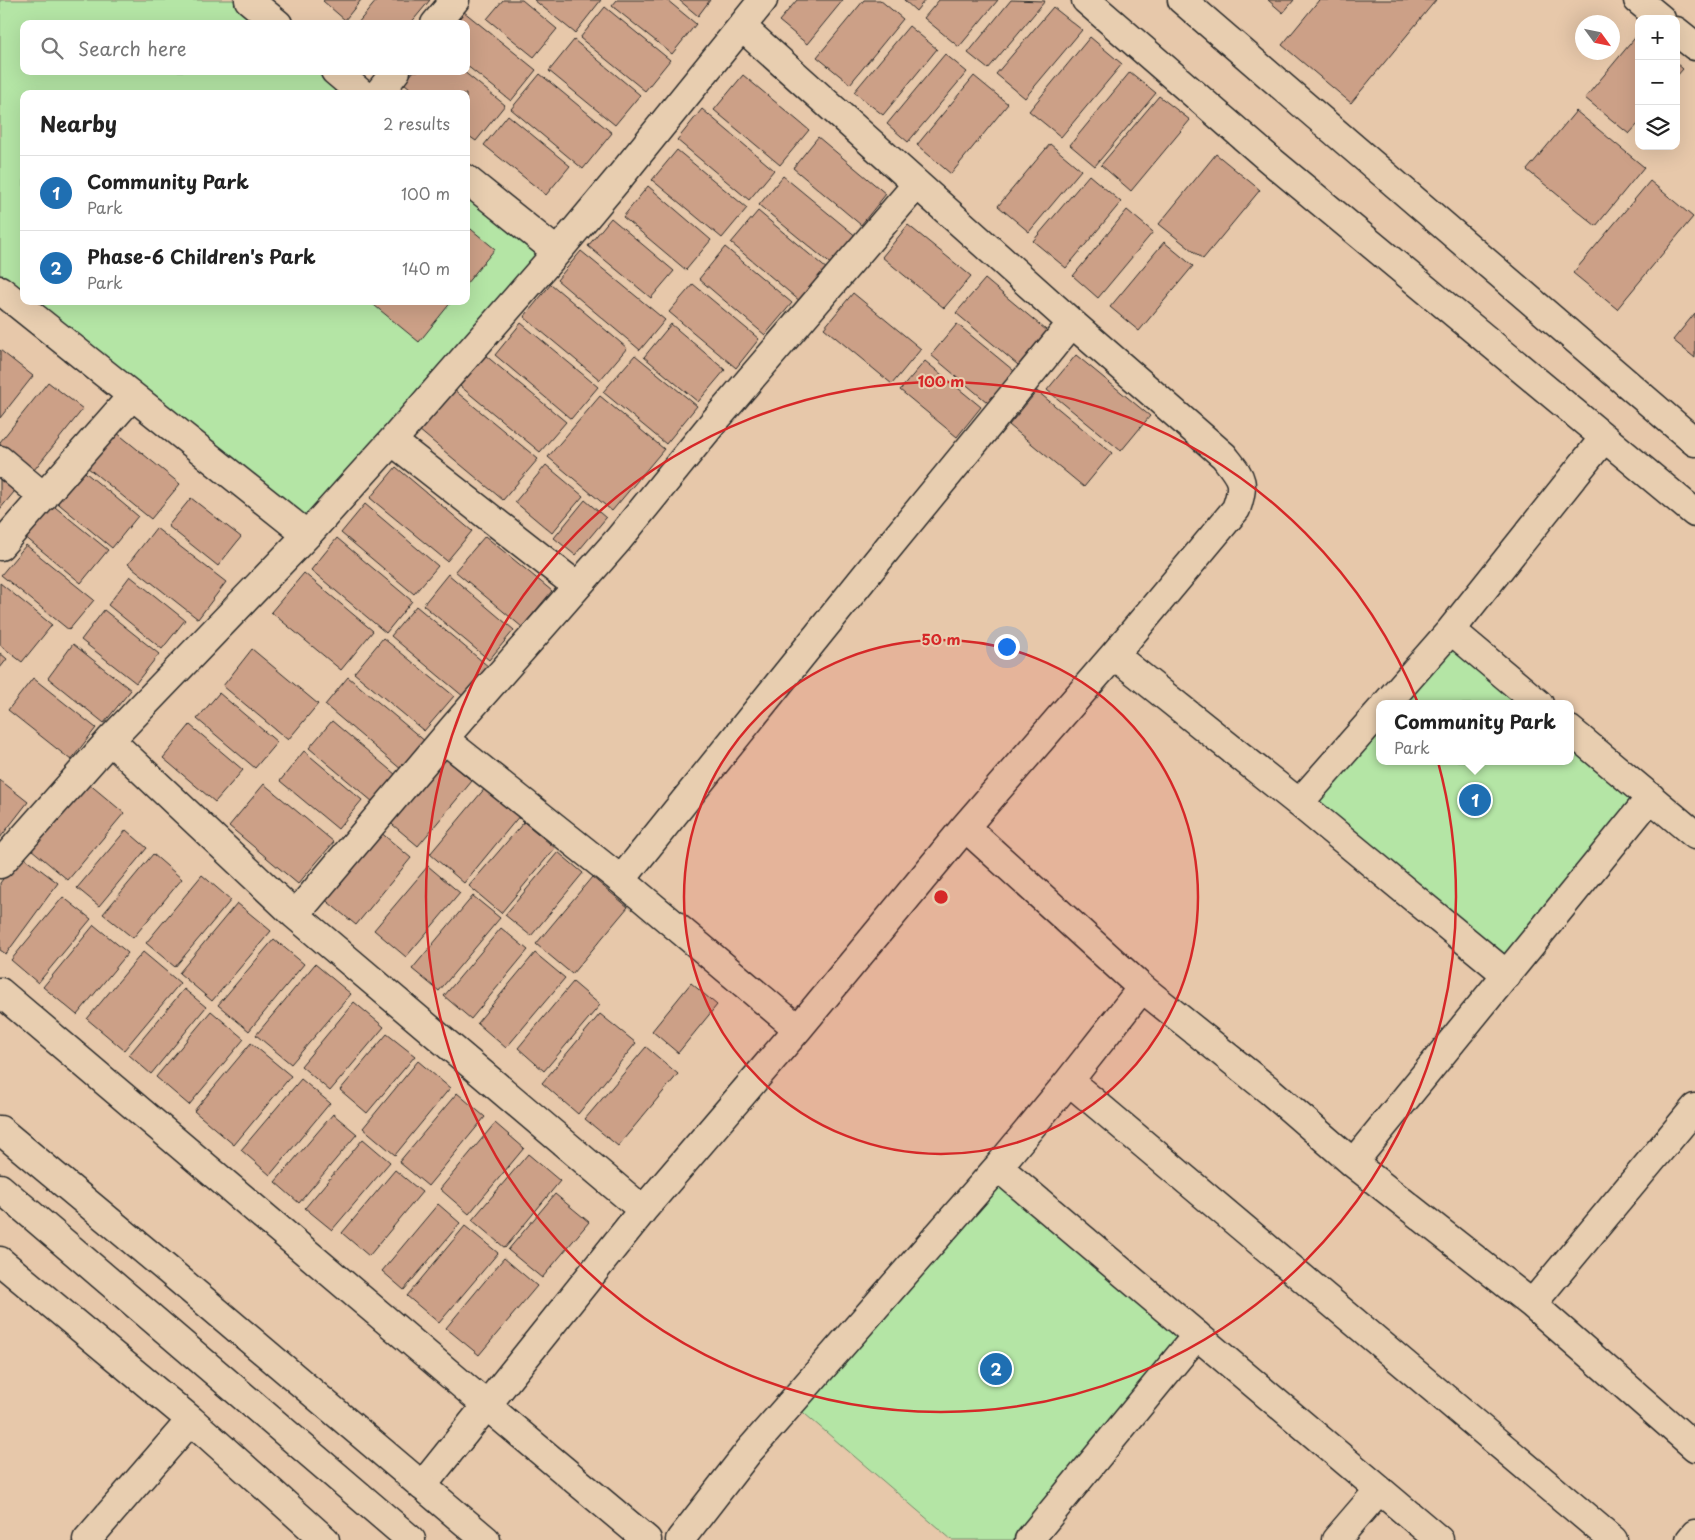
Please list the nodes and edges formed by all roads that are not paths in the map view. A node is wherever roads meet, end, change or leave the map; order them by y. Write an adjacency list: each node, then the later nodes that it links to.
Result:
1 (249, 0): 8 (street)
2 (454, 0): 9 (street)
3 (763, 0): 10 (street)
4 (1086, 0): 23 (street)
5 (1638, 0): 7 (street)
6 (1196, 4): 25 (street)
7 (1656, 15)
8 (273, 20)
9 (438, 20)
10 (742, 27): 18 (street); 19 (street)
11 (1680, 34): 12 (street)
12 (1695, 46)
13 (340, 75): 15 (street)
14 (393, 75): 16 (street)
15 (357, 90)
16 (381, 90)
17 (470, 182): 19 (street)
18 (917, 184): 21 (street); 31 (street)
19 (557, 252): 24 (street)
20 (0, 290): 22 (street)
21 (1072, 323): 33 (street); 45 (street)
22 (132, 396): 27 (street); 29 (street)
23 (1604, 438): 28 (street); 32 (street)
24 (392, 440): 29 (street); 31 (street)
25 (1695, 442)
26 (0, 460): 27 (street)
27 (44, 497): 30 (street)
28 (1695, 513)
29 (307, 535): 39 (street)
30 (0, 546)
31 (577, 586): 38 (street)
32 (1451, 630): 34 (street); 35 (street)
33 (1114, 655): 41 (street); 42 (street)
34 (1390, 700)
35 (1534, 700)
36 (1376, 716): 41 (street)
37 (1574, 733): 40 (street)
38 (444, 739): 45 (street); 46 (street)
39 (110, 740): 44 (street); 46 (street)
40 (1651, 797): 43 (street); 47 (street)
41 (1299, 804): 47 (street)
42 (965, 827): 48 (street); 50 (street)
43 (1695, 834)
44 (0, 864)
45 (621, 880): 50 (street)
46 (295, 914): 57 (street)
47 (1507, 975): 54 (street)
48 (1142, 988): 51 (street); 54 (street)
49 (0, 992): 61 (street)
50 (798, 1029): 57 (street)
51 (1069, 1081): 55 (street); 76 (street)
52 (1695, 1108): 59 (street)
53 (0, 1130): 64 (street)
54 (1353, 1163): 59 (street)
55 (998, 1167): 60 (street); 72 (street)
56 (0, 1188): 70 (street)
57 (643, 1210): 61 (street)
58 (2, 1266): 62 (street)
59 (1532, 1304): 63 (street)
60 (1197, 1335): 65 (street); 73 (street)
61 (486, 1406): 64 (street); 71 (street)
62 (192, 1420): 68 (street); 69 (street)
63 (1695, 1447)
64 (422, 1486): 67 (street)
65 (1380, 1490): 74 (street); 75 (street)
66 (1695, 1534): 77 (street)
67 (477, 1537)
68 (88, 1540)
69 (325, 1540)
70 (411, 1540)
71 (647, 1540)
72 (680, 1540)
73 (1028, 1540)
74 (1336, 1540)
75 (1439, 1540)
76 (1614, 1540)
77 (1690, 1540)

